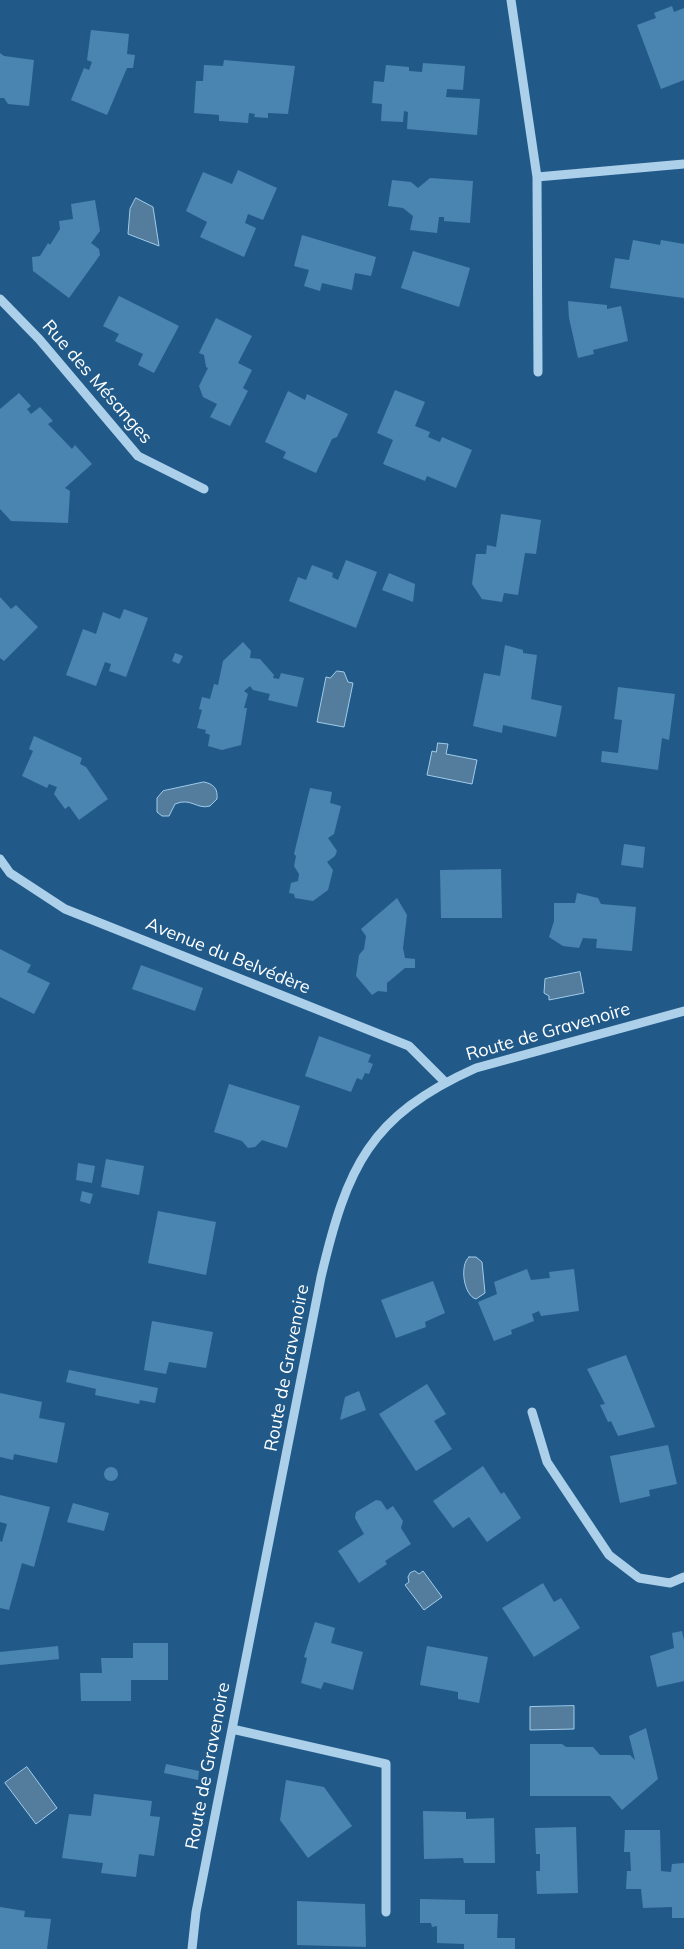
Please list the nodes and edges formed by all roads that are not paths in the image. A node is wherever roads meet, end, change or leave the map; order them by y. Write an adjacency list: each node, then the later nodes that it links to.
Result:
1 (511, 0): 3 (street)
2 (684, 164): 3 (street)
3 (537, 177): 5 (street)
4 (0, 299): 6 (street, Rue des Mésanges)
5 (538, 372)
6 (204, 489)
7 (0, 859): 9 (street, Avenue du Belvédère)
8 (684, 1011): 9 (street, Route de Gravenoire)
9 (445, 1082): 12 (street, Route de Gravenoire)
10 (532, 1412): 11 (street)
11 (684, 1577)
12 (232, 1729): 13 (street); 14 (street, Route de Gravenoire)
13 (386, 1912)
14 (192, 1948)

